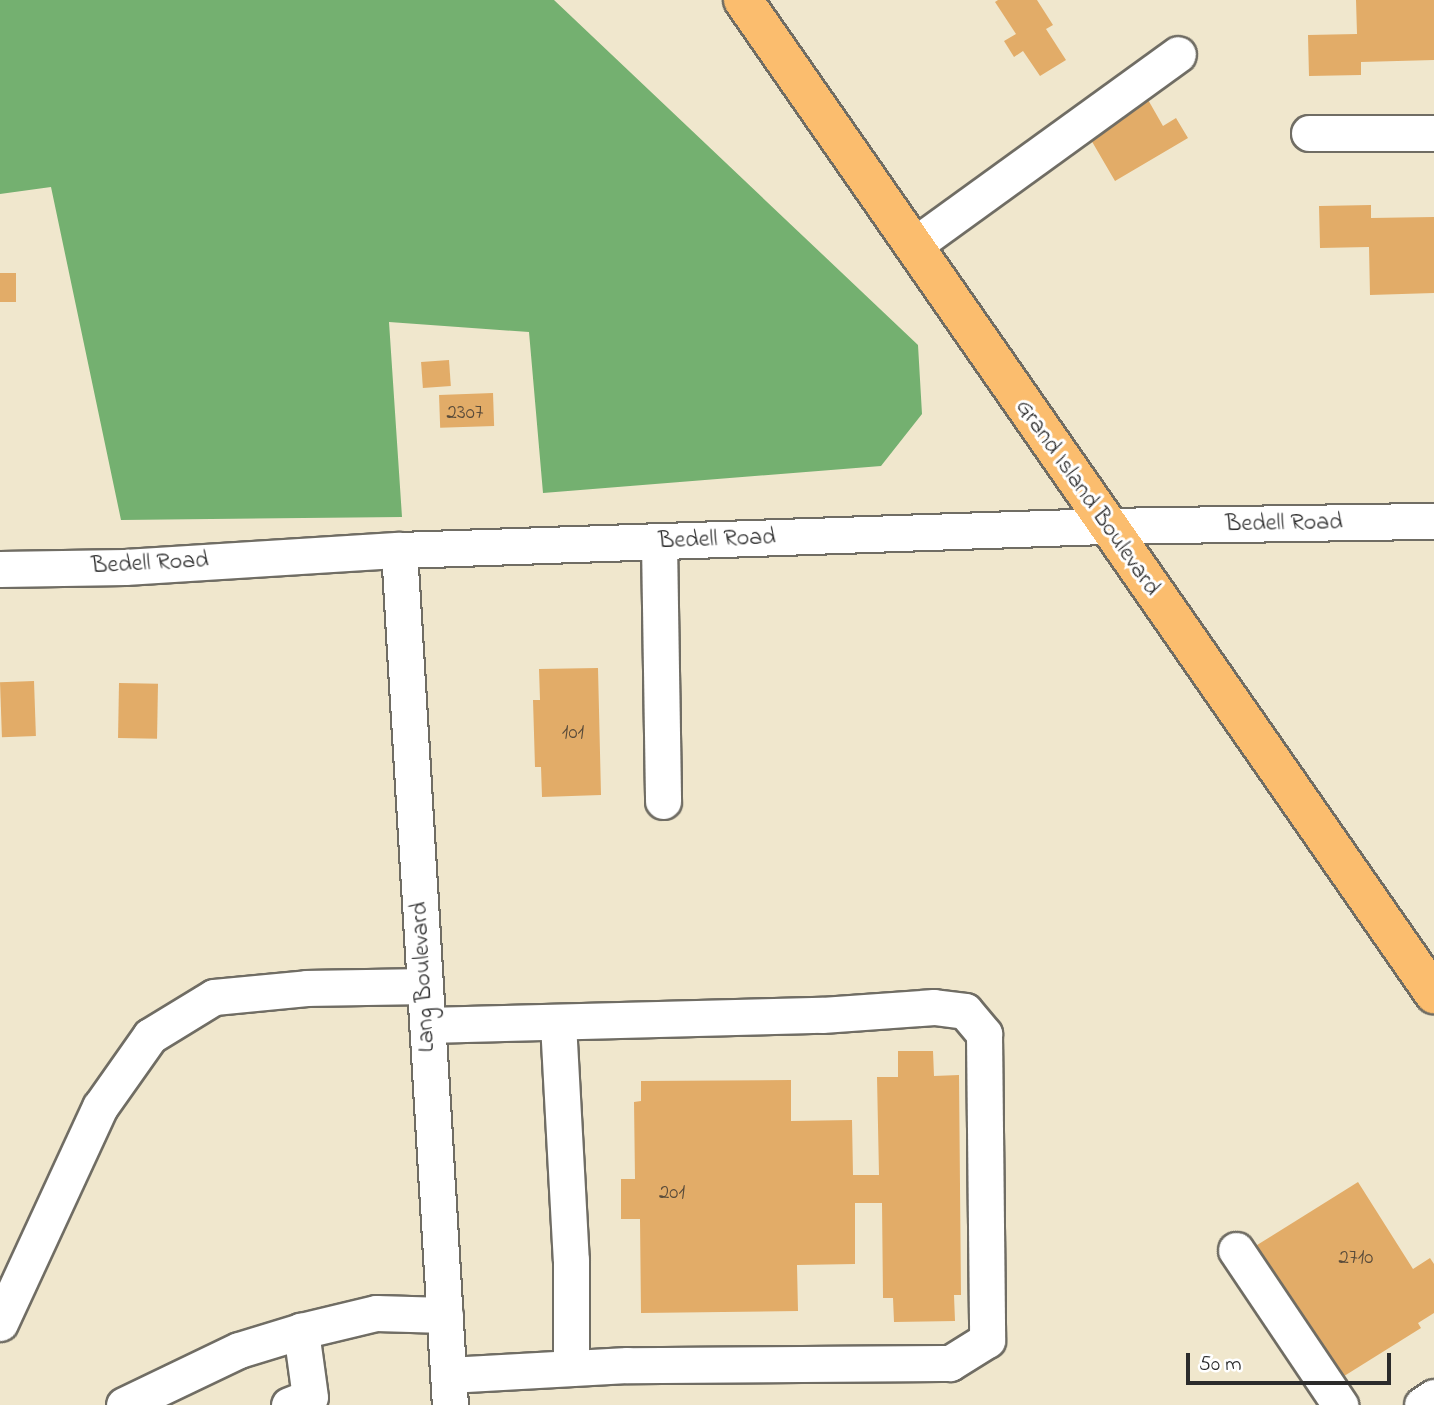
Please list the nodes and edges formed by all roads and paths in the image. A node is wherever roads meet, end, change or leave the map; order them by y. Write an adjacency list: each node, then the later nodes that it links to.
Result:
1 (743, 0): 5 (main road, Grand Island Boulevard)
2 (1178, 54): 5 (street)
3 (1309, 133): 4 (street)
4 (1434, 133)
5 (913, 246): 7 (main road, Grand Island Boulevard)
6 (1434, 521): 7 (street, Bedell Road)
7 (1105, 526): 8 (street, Bedell Road); 13 (main road, Grand Island Boulevard)
8 (659, 542): 9 (street, Bedell Road); 11 (street)
9 (399, 550): 10 (street, Bedell Road); 12 (street, Lang Boulevard)
10 (0, 569)
11 (663, 801)
12 (425, 986): 15 (street, Lang Boulevard); 18 (street)
13 (1434, 994)
14 (558, 1023): 15 (street); 20 (street); 20 (street)
15 (427, 1025): 17 (street, Lang Boulevard)
16 (1236, 1250): 25 (street)
17 (445, 1315): 19 (street); 21 (street, Lang Boulevard)
18 (0, 1323)
19 (301, 1331): 23 (street); 24 (street)
20 (571, 1368): 21 (street)
21 (449, 1390)
22 (1434, 1398): 26 (street)
23 (304, 1403)
24 (124, 1405)
25 (1340, 1405)
26 (1422, 1405)

